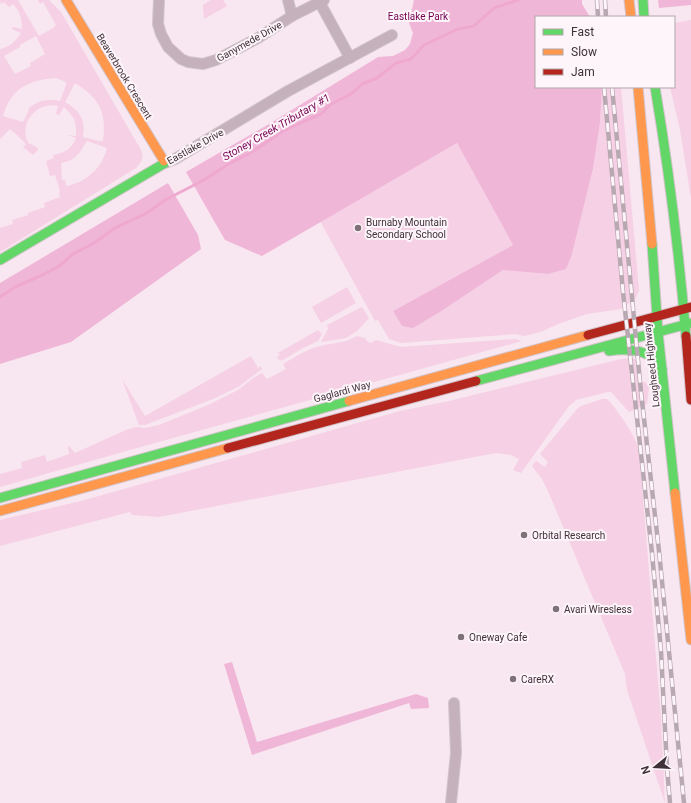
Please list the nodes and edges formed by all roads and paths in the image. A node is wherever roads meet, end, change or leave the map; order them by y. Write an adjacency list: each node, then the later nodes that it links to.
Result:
1 (66, 0): 14 (main road, Beaverbrook Crescent)
2 (158, 0): 7 (street, Ganymede Drive)
3 (288, 0): 7 (street)
4 (629, 0): 8 (main road)
5 (643, 0): 9 (main road)
6 (322, 1): 7 (street, Ganymede Drive); 11 (street, Ganymede Drive)
7 (292, 16)
8 (631, 16)
9 (644, 16)
10 (392, 35): 11 (street, Eastlake Drive)
11 (350, 58): 14 (street, Eastlake Drive)
12 (638, 88): 19 (main road, Lougheed Highway)
13 (655, 88): 16 (main road)
14 (165, 163): 15 (main road, Eastlake Drive)
15 (0, 260)
16 (681, 276): 17 (main road); 18 (main road)
17 (691, 280)
18 (687, 308): 19 (main road, Gaglardi Way); 20 (main road)
19 (657, 316): 21 (main road, Lougheed Highway); 26 (main road, Gaglardi Way)
20 (688, 324): 21 (main road); 24 (main road)
21 (658, 332): 22 (main road); 23 (main road, Lougheed Highway)
22 (563, 356): 23 (main road); 27 (main road)
23 (662, 369): 28 (main road, Lougheed Highway)
24 (690, 369): 25 (main road)
25 (691, 400)
26 (0, 498)
27 (0, 511)
28 (691, 640)
29 (454, 703): 30 (street)
30 (451, 803)

